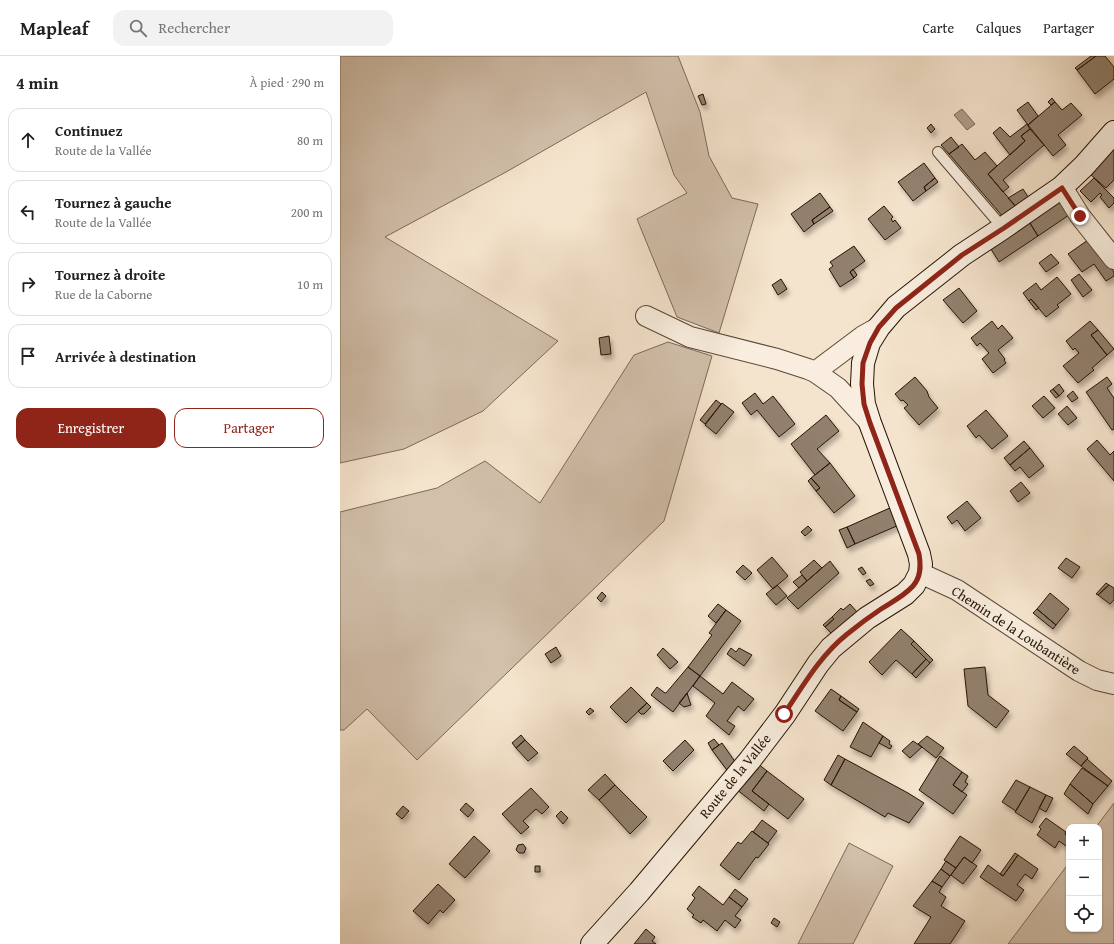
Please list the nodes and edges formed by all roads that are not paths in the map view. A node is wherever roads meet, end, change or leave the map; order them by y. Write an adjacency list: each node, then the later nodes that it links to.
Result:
1 (1114, 132): 3 (street)
2 (938, 152): 4 (lane)
3 (1062, 188): 4 (street); 5 (street)
4 (1004, 228): 7 (street)
5 (1114, 259)
6 (646, 316): 8 (street)
7 (879, 327): 8 (street); 9 (street)
8 (815, 372): 9 (street)
9 (870, 423): 10 (street)
10 (920, 573): 11 (street, Chemin de la Loubantière); 12 (street, Route de la Vallée)
11 (1114, 684)
12 (592, 944)

